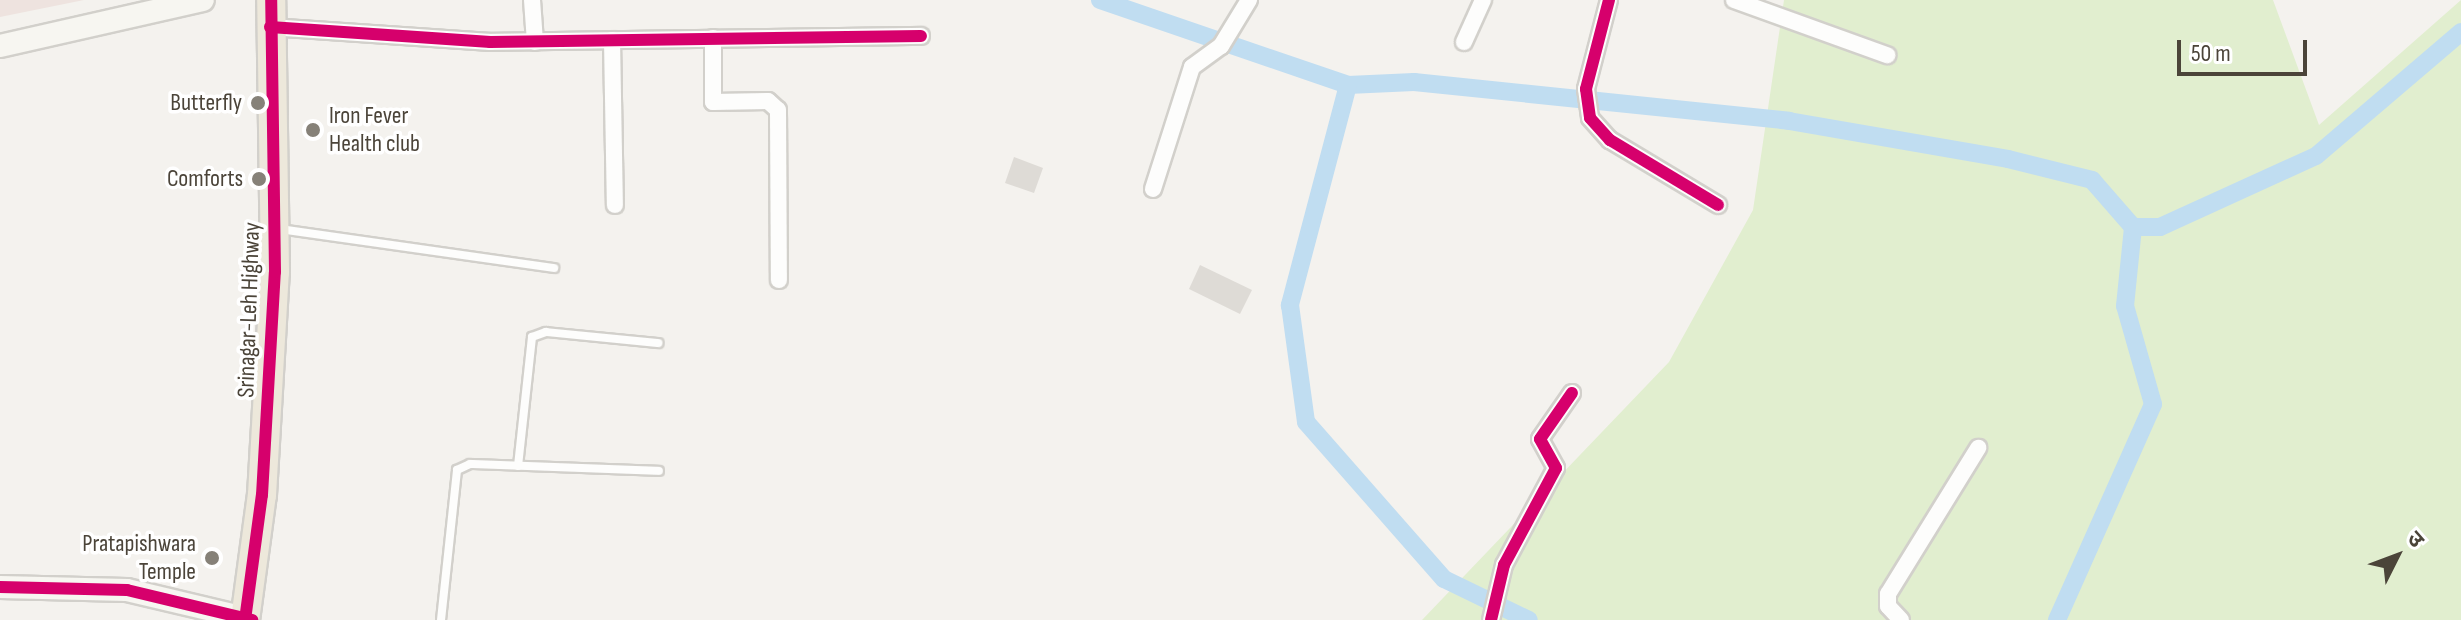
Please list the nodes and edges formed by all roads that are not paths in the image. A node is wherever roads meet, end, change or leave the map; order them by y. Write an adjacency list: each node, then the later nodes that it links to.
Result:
1 (203, 0): 13 (street)
2 (532, 0): 11 (street)
3 (1249, 0): 15 (street)
4 (1483, 0): 12 (street)
5 (1609, 0): 17 (street)
6 (1734, 0): 14 (street)
7 (271, 13): 11 (street); 18 (highway, Srinagar-Leh Highway)
8 (921, 36): 9 (street)
9 (713, 38): 10 (street); 20 (street)
10 (612, 40): 11 (street); 16 (street)
11 (535, 42)
12 (1464, 42)
13 (0, 46)
14 (1887, 55)
15 (1153, 189)
16 (615, 205)
17 (1718, 205)
18 (276, 228): 19 (lane); 27 (highway, Srinagar-Leh Highway)
19 (554, 268)
20 (779, 280)
21 (658, 343): 24 (lane)
22 (1572, 393): 29 (street)
23 (1978, 448): 30 (street)
24 (518, 466): 25 (lane); 28 (lane)
25 (659, 471)
26 (0, 587): 27 (street)
27 (247, 619)
28 (441, 620)
29 (1491, 620)
30 (1901, 620)

